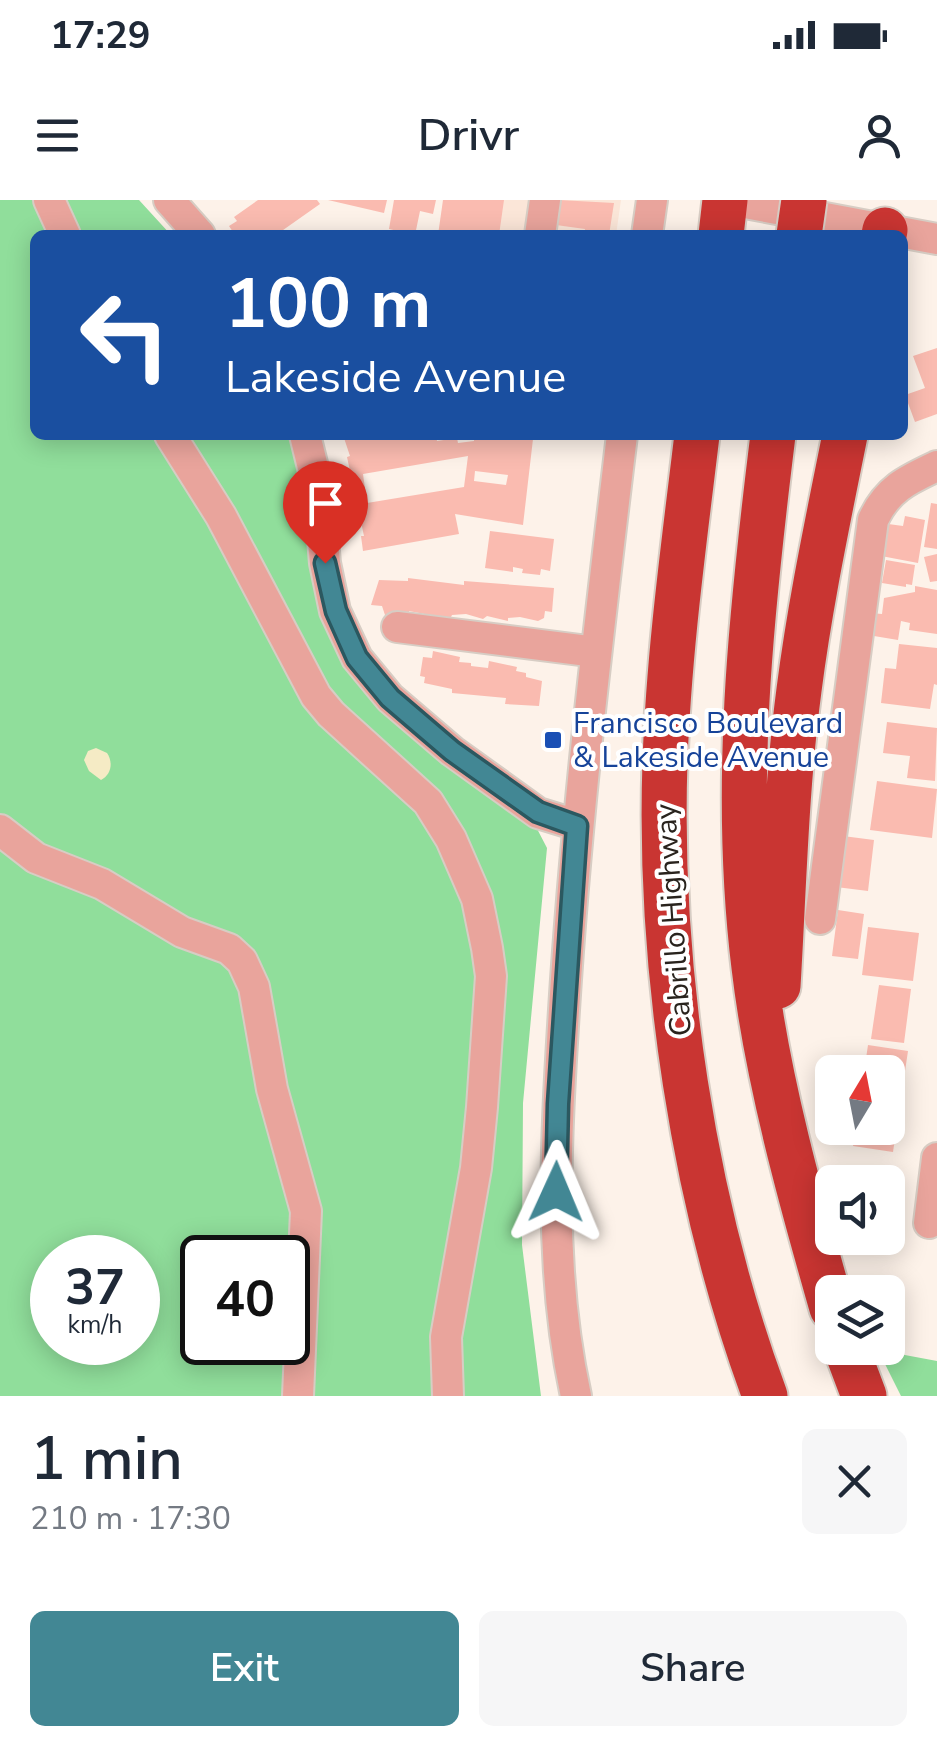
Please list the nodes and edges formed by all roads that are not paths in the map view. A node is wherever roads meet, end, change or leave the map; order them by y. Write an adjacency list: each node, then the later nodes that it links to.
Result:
1 (49, 200): 8 (street)
2 (168, 200): 9 (street)
3 (545, 200): 10 (street)
4 (652, 200): 11 (street)
5 (727, 200): 7 (street); 12 (highway)
6 (804, 200): 13 (highway, bridge)
7 (887, 222): 14 (street)
8 (63, 230)
9 (195, 230)
10 (541, 230)
11 (648, 230)
12 (722, 230)
13 (799, 230)
14 (937, 238)
15 (173, 440): 33 (street)
16 (306, 440): 24 (street)
17 (621, 440): 23 (street)
18 (696, 440): 35 (highway, Cabrillo Highway)
19 (772, 440): 27 (highway)
20 (844, 440): 27 (highway)
21 (937, 466): 26 (street)
22 (397, 627): 23 (street)
23 (596, 652): 24 (street)
24 (577, 826): 34 (street)
25 (0, 830): 32 (street)
26 (820, 919)
27 (772, 1067): 30 (highway)
28 (937, 1158): 29 (street)
29 (928, 1223)
30 (823, 1275)
31 (852, 1365): 36 (highway)
32 (298, 1396)
33 (448, 1396)
34 (576, 1396)
35 (765, 1396)
36 (864, 1396)

